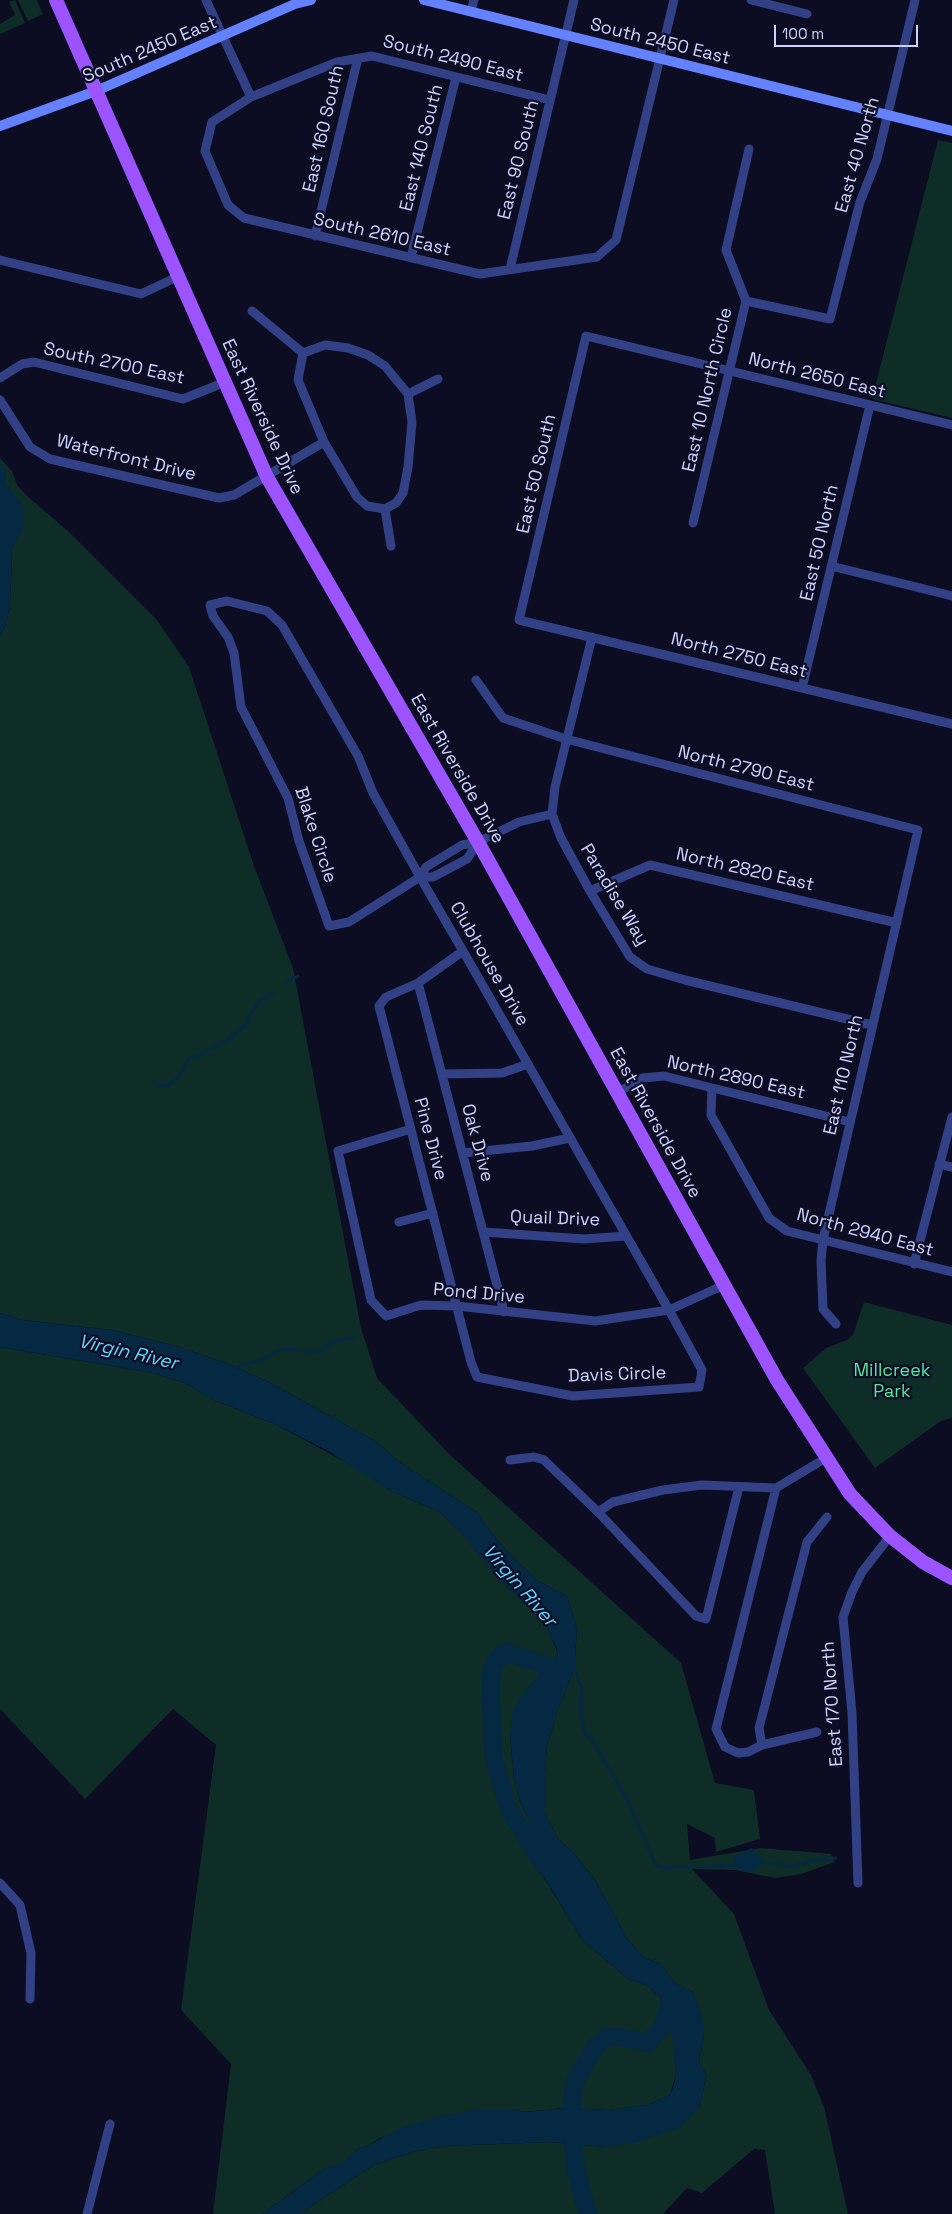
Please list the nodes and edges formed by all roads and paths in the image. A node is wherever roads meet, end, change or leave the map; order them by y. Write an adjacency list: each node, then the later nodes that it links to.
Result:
1 (56, 0): 18 (main road, East Riverside Drive)
2 (206, 0): 14 (street)
3 (312, 0): 10 (street, South 2450 East)
4 (424, 0): 11 (street, South 2450 East)
5 (474, 0): 11 (street)
6 (574, 0): 13 (street, East 90 South)
7 (674, 0): 16 (street)
8 (751, 0): 12 (street)
9 (915, 0): 21 (street, East 40 North)
10 (295, 2): 14 (street, South 2450 East)
11 (471, 11): 13 (street, South 2450 East)
12 (807, 14)
13 (566, 35): 16 (street, South 2450 East); 20 (street, East 90 South)
14 (223, 36): 18 (street, South 2450 East); 19 (street)
15 (358, 58): 17 (street, South 2490 East); 19 (street, South 2490 East); 26 (street, East 160 South)
16 (660, 58): 21 (street, South 2450 East); 29 (street, South 2610 East)
17 (456, 77): 20 (street, South 2490 East); 27 (street, East 140 South)
18 (96, 91): 23 (street, South 2450 East); 30 (main road, East Riverside Drive)
19 (251, 98): 22 (street, South 2490 East)
20 (550, 100): 29 (street, East 90 South)
21 (888, 115): 24 (street, South 2450 East); 31 (street, East 40 North)
22 (212, 122): 26 (street, South 2610 East)
23 (0, 126)
24 (952, 131)
25 (749, 149): 31 (street, East 10 North Circle)
26 (315, 236): 27 (street, South 2610 East)
27 (411, 257): 29 (street, South 2610 East)
28 (0, 260): 30 (street)
29 (510, 269)
30 (177, 277): 38 (main road, East Riverside Drive)
31 (746, 301): 35 (street, East 10 North Circle)
32 (252, 311): 34 (street)
33 (586, 336): 35 (street, North 2650 East); 51 (street, East 50 South)
34 (303, 353): 39 (street); 43 (street)
35 (729, 371): 41 (street, North 2650 East); 46 (street, East 10 North Circle)
36 (0, 378): 38 (street, South 2700 East)
37 (438, 379): 39 (street)
38 (223, 383): 44 (main road, East Riverside Drive)
39 (408, 394): 45 (street)
40 (0, 400): 44 (street, Waterfront Drive)
41 (870, 405): 42 (street, North 2650 East); 48 (street, East 50 North)
42 (952, 426)
43 (324, 442): 44 (street, Waterfront Drive); 45 (street)
44 (266, 477): 59 (main road, East Riverside Drive)
45 (385, 509): 47 (street)
46 (693, 523)
47 (391, 546)
48 (831, 566): 49 (street); 54 (street, East 50 North)
49 (952, 596)
50 (210, 605): 60 (street, Clubhouse Drive); 60 (street, Blake Circle)
51 (519, 620): 52 (street, North 2750 East)
52 (592, 637): 54 (street, North 2750 East); 56 (street, Paradise Way)
53 (476, 680): 56 (street, North 2790 East)
54 (802, 688): 55 (street, North 2750 East)
55 (952, 724)
56 (566, 739): 57 (street, Paradise Way); 58 (street, North 2790 East)
57 (552, 814): 59 (street); 61 (street, Paradise Way)
58 (918, 830): 62 (street, East 110 North)
59 (478, 842): 60 (street); 60 (street); 69 (main road, East Riverside Drive)
60 (420, 877): 63 (street, Clubhouse Drive)
61 (590, 891): 62 (street, North 2820 East); 65 (street, Paradise Way)
62 (896, 922): 65 (street, East 110 North)
63 (463, 951): 64 (street, Pine Drive); 66 (street, Clubhouse Drive)
64 (418, 983): 67 (street, Oak Drive); 72 (street, Pine Drive)
65 (872, 1025): 71 (street, East 110 North)
66 (528, 1064): 67 (street); 73 (street, Clubhouse Drive)
67 (442, 1074): 74 (street, Oak Drive)
68 (712, 1088): 69 (street, North 2890 East); 71 (street, North 2890 East); 81 (street, North 2940 East)
69 (617, 1093): 84 (main road, East Riverside Drive)
70 (952, 1117): 75 (street)
71 (850, 1122): 81 (street, East 110 North)
72 (411, 1129): 77 (street, Pine Drive); 85 (street, Pond Drive)
73 (570, 1138): 74 (street); 80 (street, Clubhouse Drive)
74 (463, 1153): 79 (street, Oak Drive)
75 (939, 1164): 76 (street); 82 (street)
76 (952, 1167)
77 (433, 1213): 78 (street); 85 (street, Pine Drive)
78 (399, 1222)
79 (484, 1232): 80 (street, Quail Drive); 87 (street, Oak Drive)
80 (626, 1236): 86 (street, Clubhouse Drive)
81 (823, 1240): 82 (street, North 2940 East); 88 (street, East 110 North)
82 (914, 1264): 83 (street, North 2940 East)
83 (952, 1272)
84 (724, 1285): 86 (street, Pond Drive); 91 (main road, East Riverside Drive)
85 (457, 1306): 87 (street, Pond Drive); 89 (street, Pine Drive)
86 (669, 1310): 87 (street, Pond Drive); 90 (street, Clubhouse Drive)
87 (504, 1312)
88 (836, 1324)
89 (477, 1377): 90 (street, Davis Circle)
90 (700, 1387)
91 (826, 1458): 94 (street); 97 (main road, East Riverside Drive)
92 (510, 1460): 95 (street)
93 (739, 1487): 94 (street); 95 (street); 95 (street)
94 (776, 1488): 100 (street)
95 (598, 1512)
96 (827, 1517): 100 (street)
97 (886, 1531): 98 (main road, East Riverside Drive); 102 (street, East 170 North)
98 (952, 1578)
99 (817, 1732): 100 (street)
100 (762, 1745)
101 (0, 1883): 103 (street)
102 (858, 1883)
103 (30, 1999)
104 (110, 2124): 105 (street)
105 (87, 2214)

